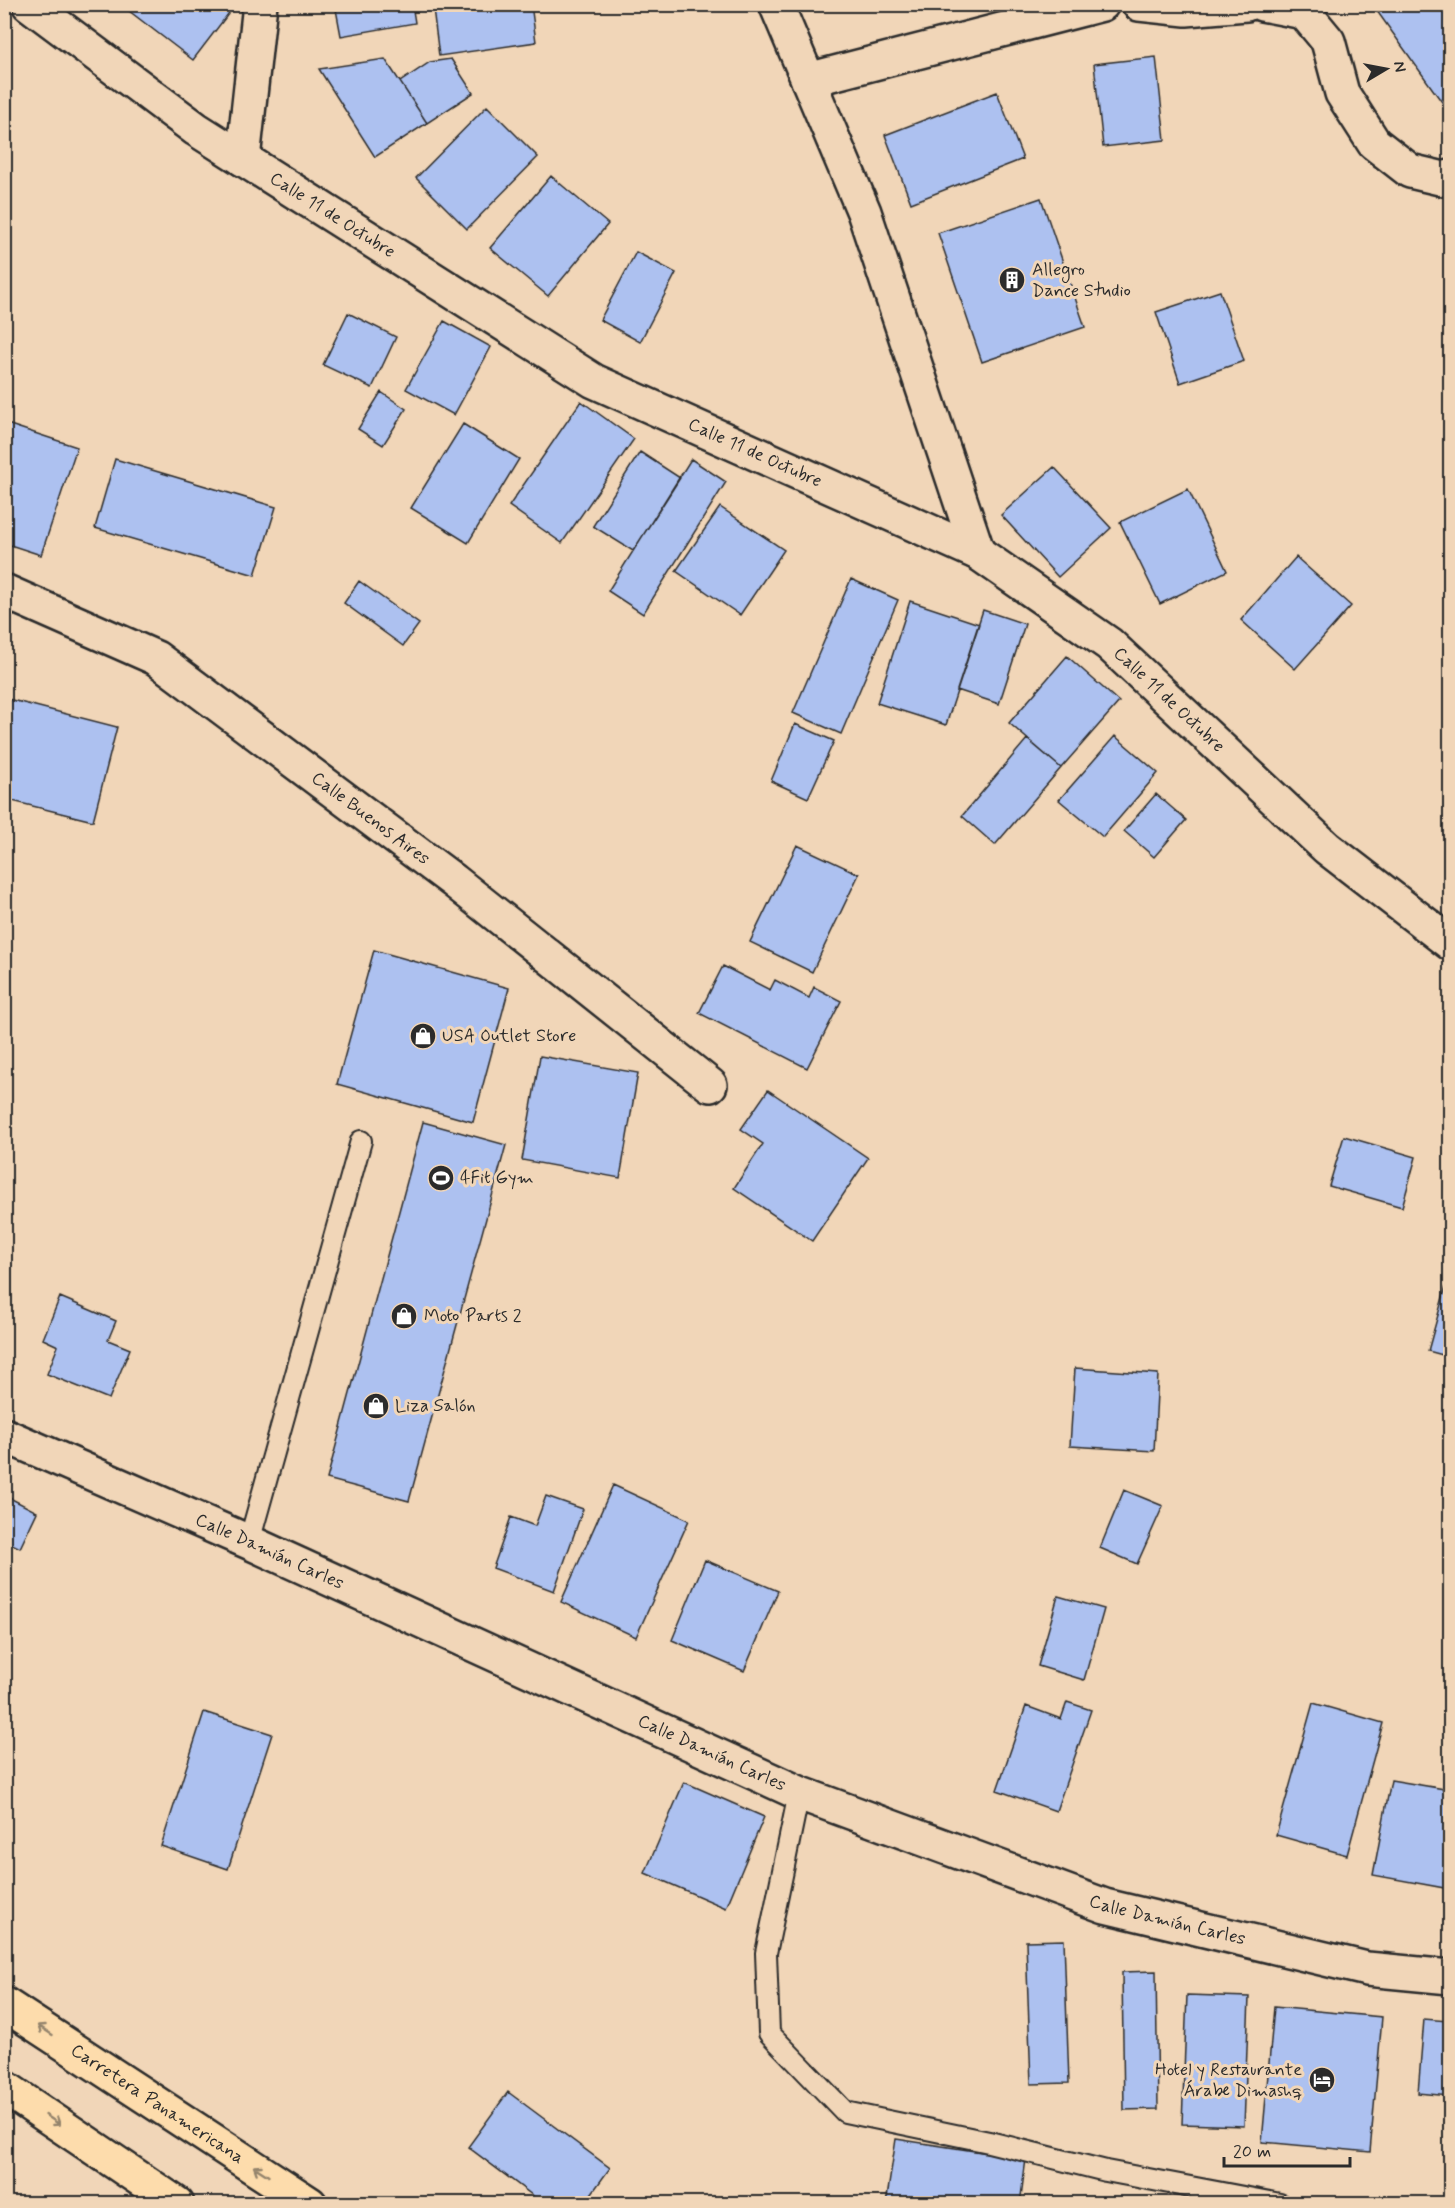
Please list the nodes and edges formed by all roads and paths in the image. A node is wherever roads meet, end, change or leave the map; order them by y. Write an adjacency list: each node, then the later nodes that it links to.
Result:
1 (29, 4): 9 (street, Calle 11 de Octubre)
2 (260, 4): 9 (street)
3 (776, 4): 8 (street)
4 (1102, 4): 8 (street)
5 (1138, 4): 6 (street)
6 (1246, 4)
7 (1262, 4): 10 (street)
8 (808, 80): 11 (street)
9 (243, 159): 11 (street, Calle 11 de Octubre)
10 (1450, 177)
11 (978, 553): 13 (street, Calle 11 de Octubre)
12 (4, 591): 14 (street, Calle Buenos Aires)
13 (1450, 943)
14 (710, 1085)
15 (361, 1141): 17 (lane)
16 (4, 1435): 17 (street, Calle Damián Carles)
17 (249, 1542): 18 (street, Calle Damián Carles)
18 (799, 1793): 19 (street, Calle Damián Carles); 24 (lane)
19 (1450, 1977)
20 (4, 2004): 23 (highway, Carretera Panamericana, one-way to 20)
21 (4, 2087): 22 (highway, one-way to 22)
22 (177, 2204)
23 (310, 2204)
24 (1280, 2204)

